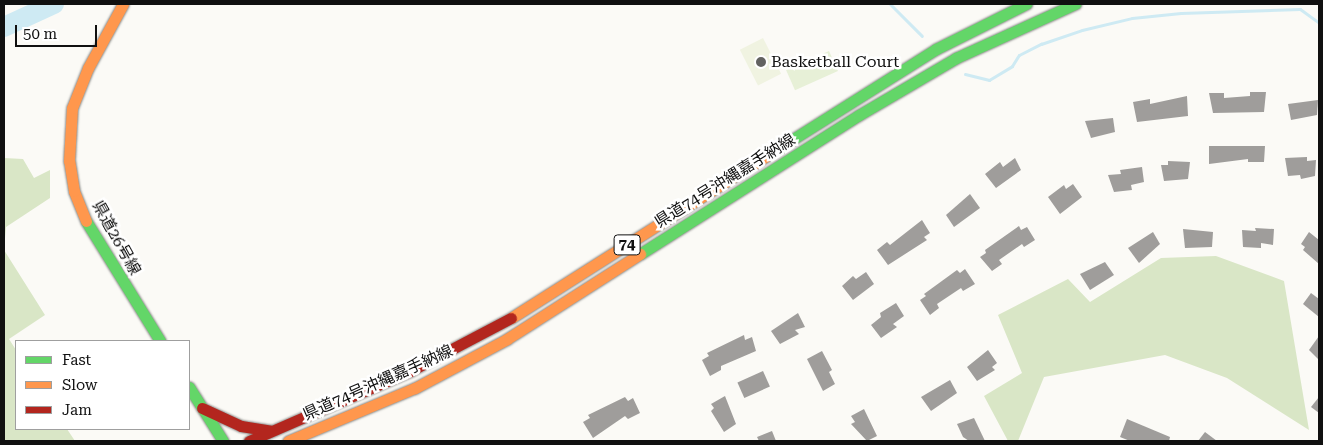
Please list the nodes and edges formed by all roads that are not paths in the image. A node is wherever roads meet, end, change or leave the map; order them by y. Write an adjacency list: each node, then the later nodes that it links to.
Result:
1 (123, 4): 4 (main road, 県道26号線)
2 (1026, 4): 7 (main road, 県道74号沖縄嘉手納線 / 74)
3 (1071, 4): 8 (main road, 県道74号沖縄嘉手納線 / 74)
4 (159, 340)
5 (190, 389): 6 (main road)
6 (202, 408): 7 (main road); 9 (main road)
7 (272, 431): 10 (main road, 県道74号沖縄嘉手納線 / 74)
8 (297, 439): 11 (main road, 県道74号沖縄嘉手納線 / 74)
9 (223, 441)
10 (249, 441)
11 (288, 441)

